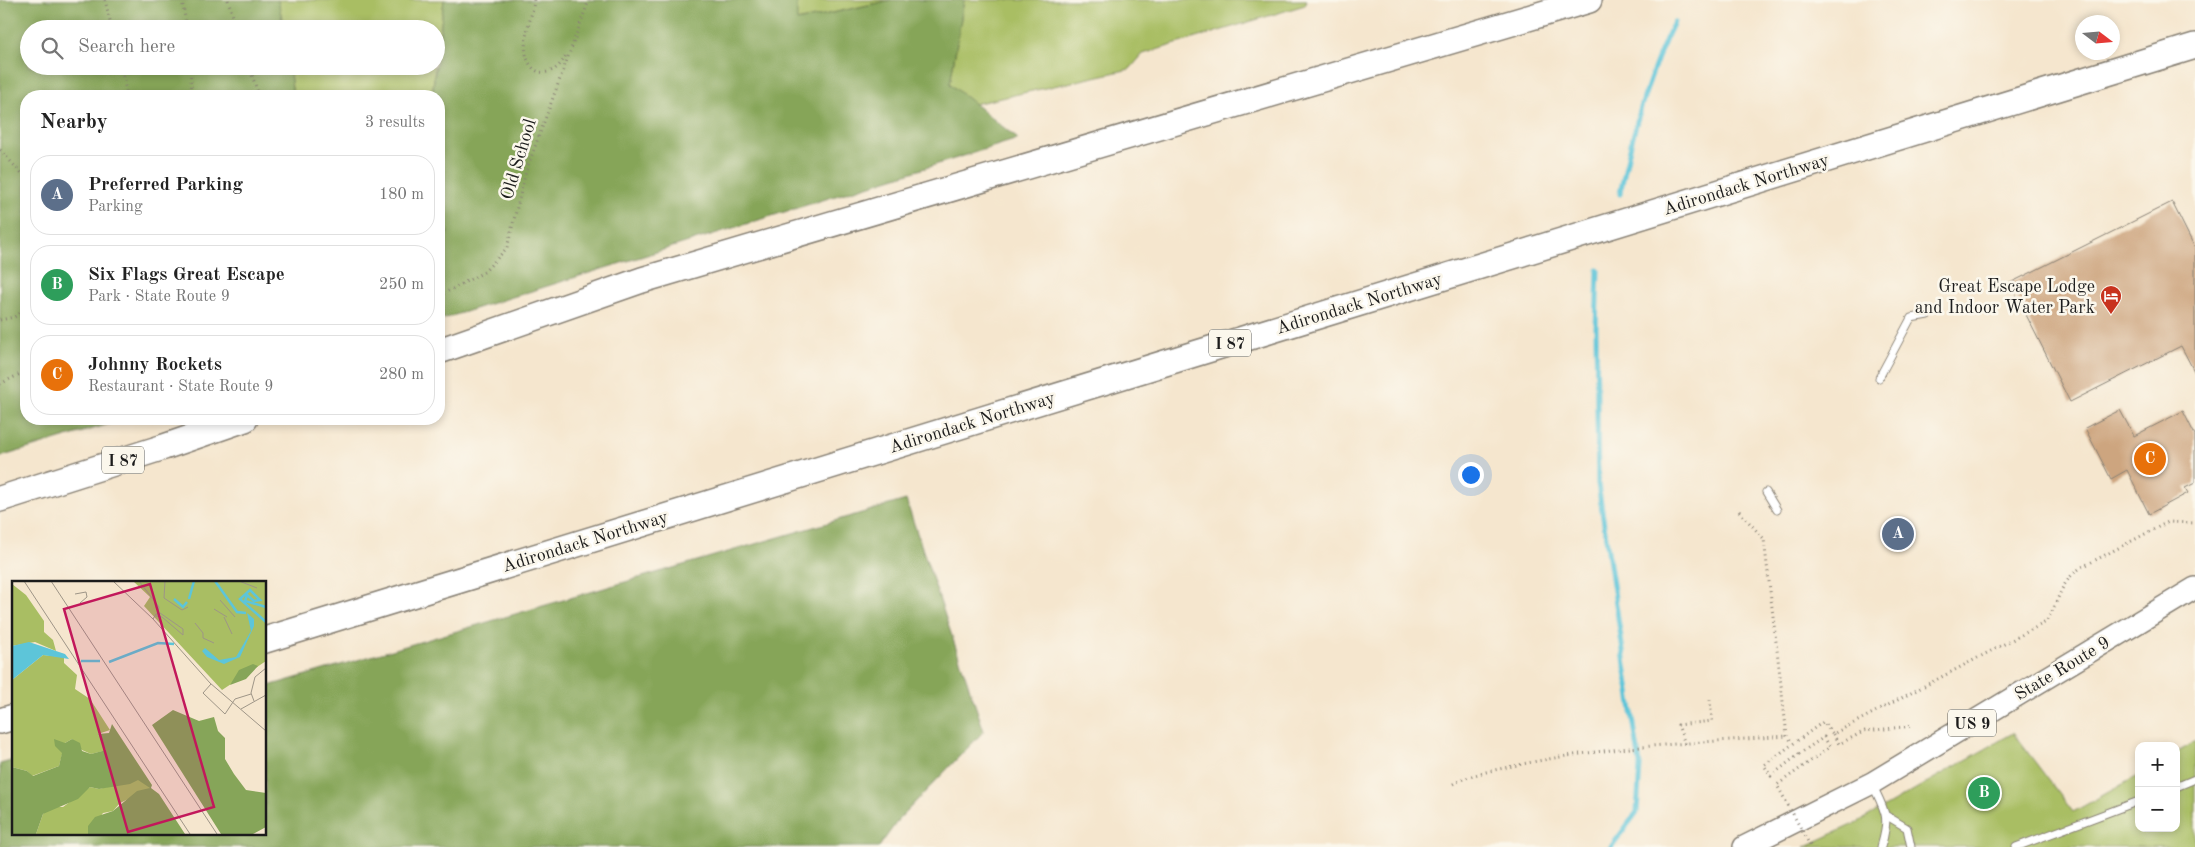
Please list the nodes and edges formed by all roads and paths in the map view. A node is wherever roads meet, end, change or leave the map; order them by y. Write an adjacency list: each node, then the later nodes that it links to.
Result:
1 (105, 0): 7 (path)
2 (182, 0): 8 (path)
3 (228, 0): 9 (path)
4 (534, 0): 10 (path)
5 (590, 0): 10 (path, Old School)
6 (1589, 0): 24 (highway)
7 (110, 20)
8 (185, 20)
9 (234, 20)
10 (573, 41): 20 (path, Old School)
11 (2195, 46): 35 (highway, Adirondack Northway / I 87)
12 (122, 75): 15 (path)
13 (191, 75): 16 (path)
14 (252, 75): 17 (path)
15 (126, 90)
16 (192, 90)
17 (257, 90)
18 (0, 150): 19 (path)
19 (20, 172)
20 (445, 293)
21 (20, 314): 23 (path)
22 (1928, 315): 26 (lane)
23 (0, 320)
24 (445, 349)
25 (20, 374): 27 (path)
26 (1879, 378)
27 (0, 384)
28 (227, 425): 30 (highway, I 87)
29 (1766, 492): 31 (lane)
30 (0, 499)
31 (1777, 510)
32 (1739, 511): 39 (path)
33 (2195, 523): 38 (path)
34 (2195, 588): 43 (main road, State Route 9 / US 9)
35 (266, 640)
36 (1710, 699): 41 (path)
37 (1913, 726): 38 (path)
38 (1833, 734): 40 (path)
39 (1786, 736): 40 (path); 41 (path)
40 (1793, 743): 49 (path, bridge)
41 (1686, 744): 44 (path)
42 (2195, 779): 45 (lane)
43 (1872, 783): 47 (lane); 48 (main road, State Route 9 / US 9)
44 (1452, 784)
45 (2180, 785)
46 (2135, 802): 52 (lane)
47 (1887, 816): 50 (lane); 51 (lane)
48 (1744, 847)
49 (1811, 847)
50 (1881, 847)
51 (1911, 847)
52 (2016, 847)

